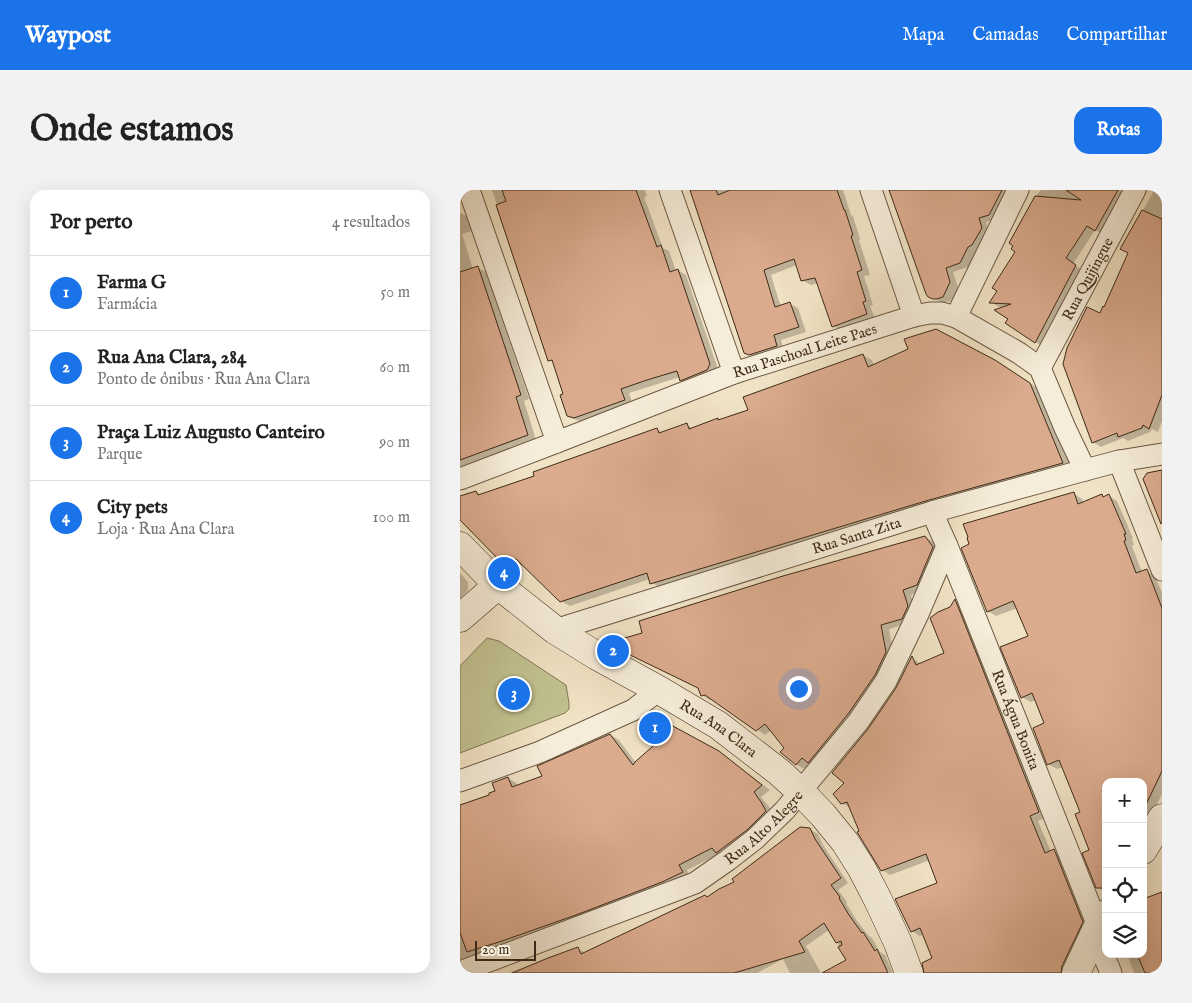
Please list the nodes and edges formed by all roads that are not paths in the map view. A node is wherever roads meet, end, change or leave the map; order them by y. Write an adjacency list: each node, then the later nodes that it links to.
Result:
1 (469, 190): 10 (street)
2 (670, 190): 9 (street)
3 (871, 190): 6 (street)
4 (1018, 190): 7 (street)
5 (1134, 190): 8 (street, Rua Quijingue)
6 (914, 316): 7 (street, Rua Paschoal Leite Paes); 9 (street, Rua Paschoal Leite Paes)
7 (956, 317): 8 (street, Rua Paschoal Leite Paes)
8 (1040, 368): 13 (street)
9 (734, 373): 10 (street, Rua Paschoal Leite Paes)
10 (557, 442): 14 (street, Rua Paschoal Leite Paes)
11 (1162, 454): 12 (street, Rua Santa Zita)
12 (1119, 461): 13 (street, Rua Santa Zita); 18 (street)
13 (1085, 470): 15 (street, Rua Santa Zita)
14 (460, 479)
15 (932, 512): 17 (street, Rua Água Bonita); 21 (street, Rua Santa Zita)
16 (460, 546): 19 (street, Rua Ana Clara)
17 (947, 546): 24 (street, Rua Alto Alegre); 27 (street, Rua Água Bonita)
18 (1162, 570)
19 (498, 585): 20 (street); 21 (street, Rua Ana Clara)
20 (460, 618)
21 (555, 630): 22 (street, Rua Ana Clara)
22 (659, 690): 23 (street); 24 (street, Rua Ana Clara)
23 (460, 781)
24 (801, 792): 28 (street, Rua Alto Alegre); 29 (street, Rua Ana Clara)
25 (1162, 818): 26 (street)
26 (1147, 843)
27 (1100, 925): 30 (street); 31 (street, Rua Água Bonita)
28 (460, 972)
29 (909, 973)
30 (1076, 973)
31 (1111, 973)

